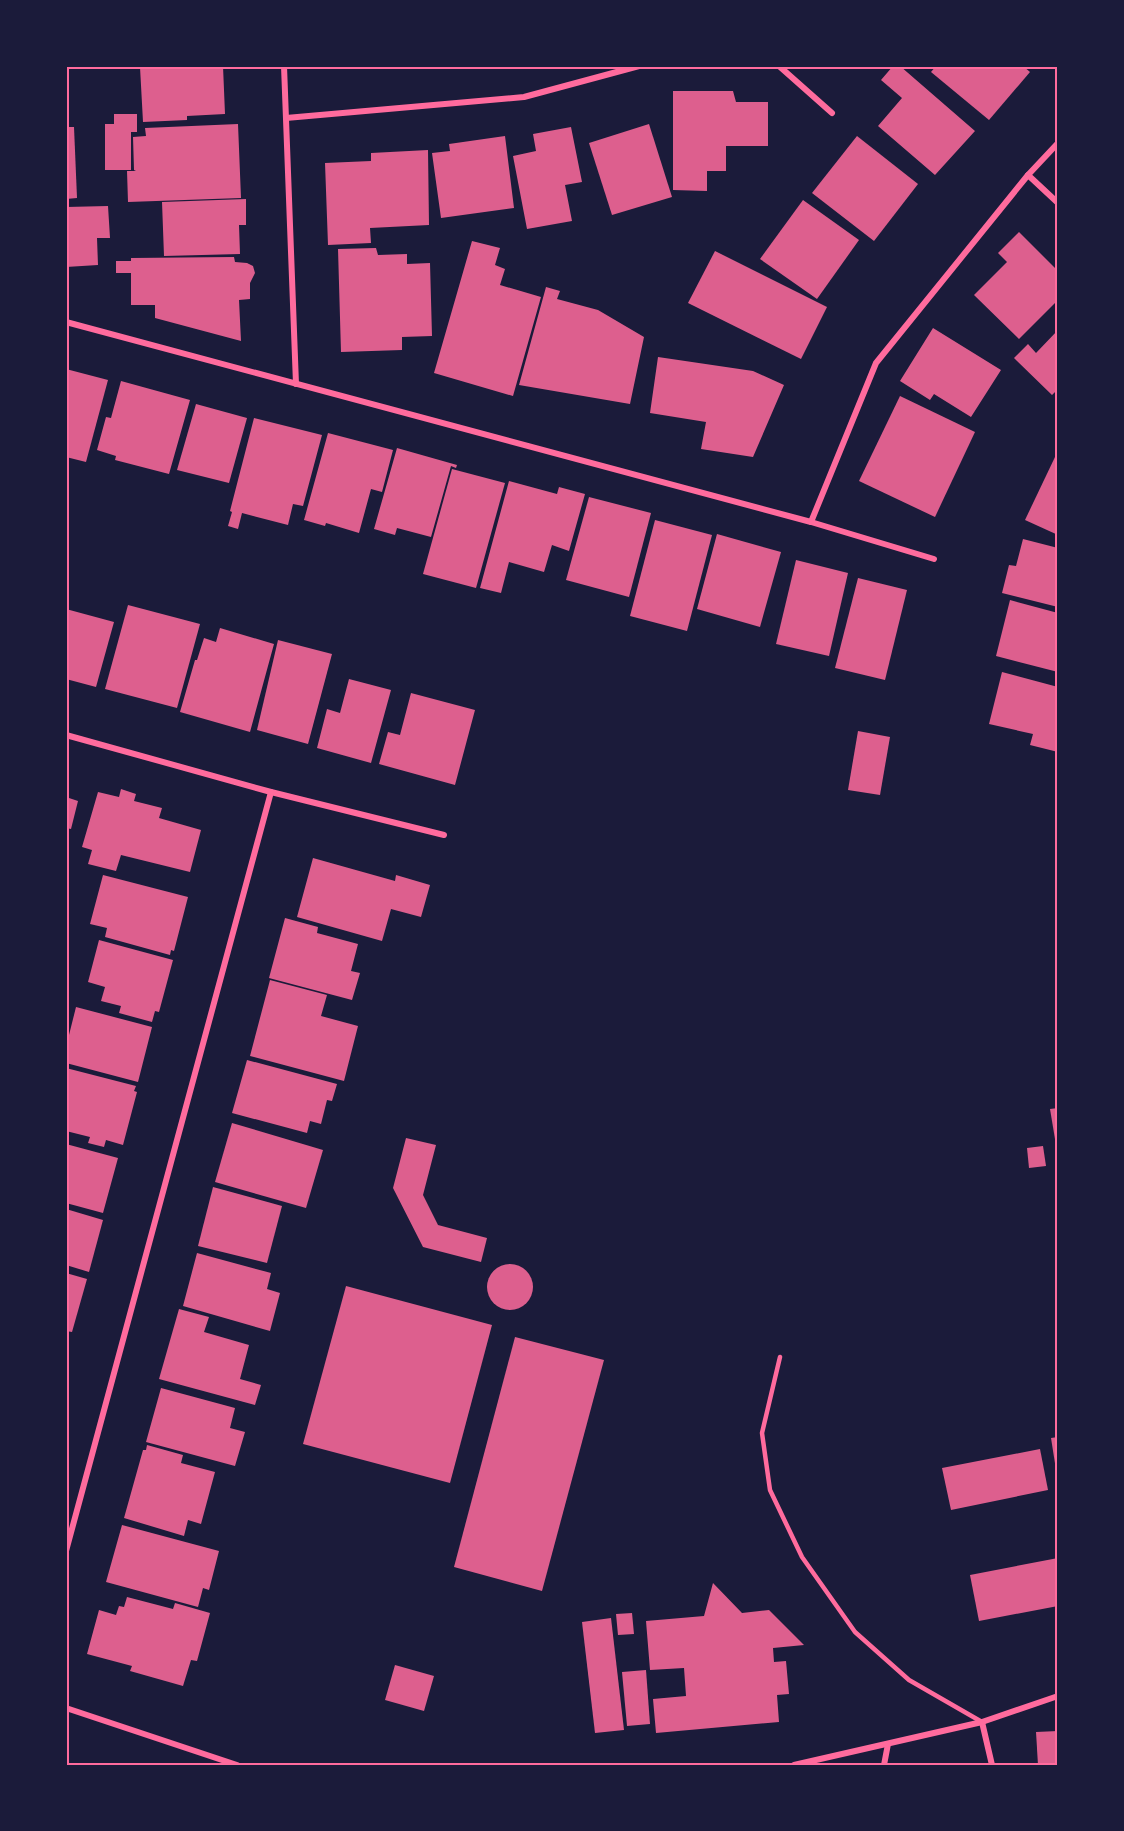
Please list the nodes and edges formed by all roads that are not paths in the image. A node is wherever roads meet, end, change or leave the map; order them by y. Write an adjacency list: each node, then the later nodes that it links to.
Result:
1 (284, 66): 5 (street)
2 (639, 66): 5 (street)
3 (779, 66): 4 (street)
4 (832, 113)
5 (286, 118): 10 (street)
6 (1058, 143): 7 (street)
7 (1028, 175): 8 (street); 11 (street)
8 (1058, 203)
9 (66, 322): 10 (street)
10 (296, 384): 11 (street)
11 (811, 522): 12 (street)
12 (934, 559)
13 (66, 735): 14 (street)
14 (271, 792): 15 (street); 17 (street)
15 (444, 835)
16 (780, 1357): 20 (lane)
17 (66, 1551)
18 (1058, 1696): 20 (street)
19 (66, 1708): 22 (street)
20 (982, 1722): 21 (street); 25 (street)
21 (888, 1744): 23 (street); 24 (street)
22 (237, 1765)
23 (794, 1765)
24 (884, 1765)
25 (992, 1765)

